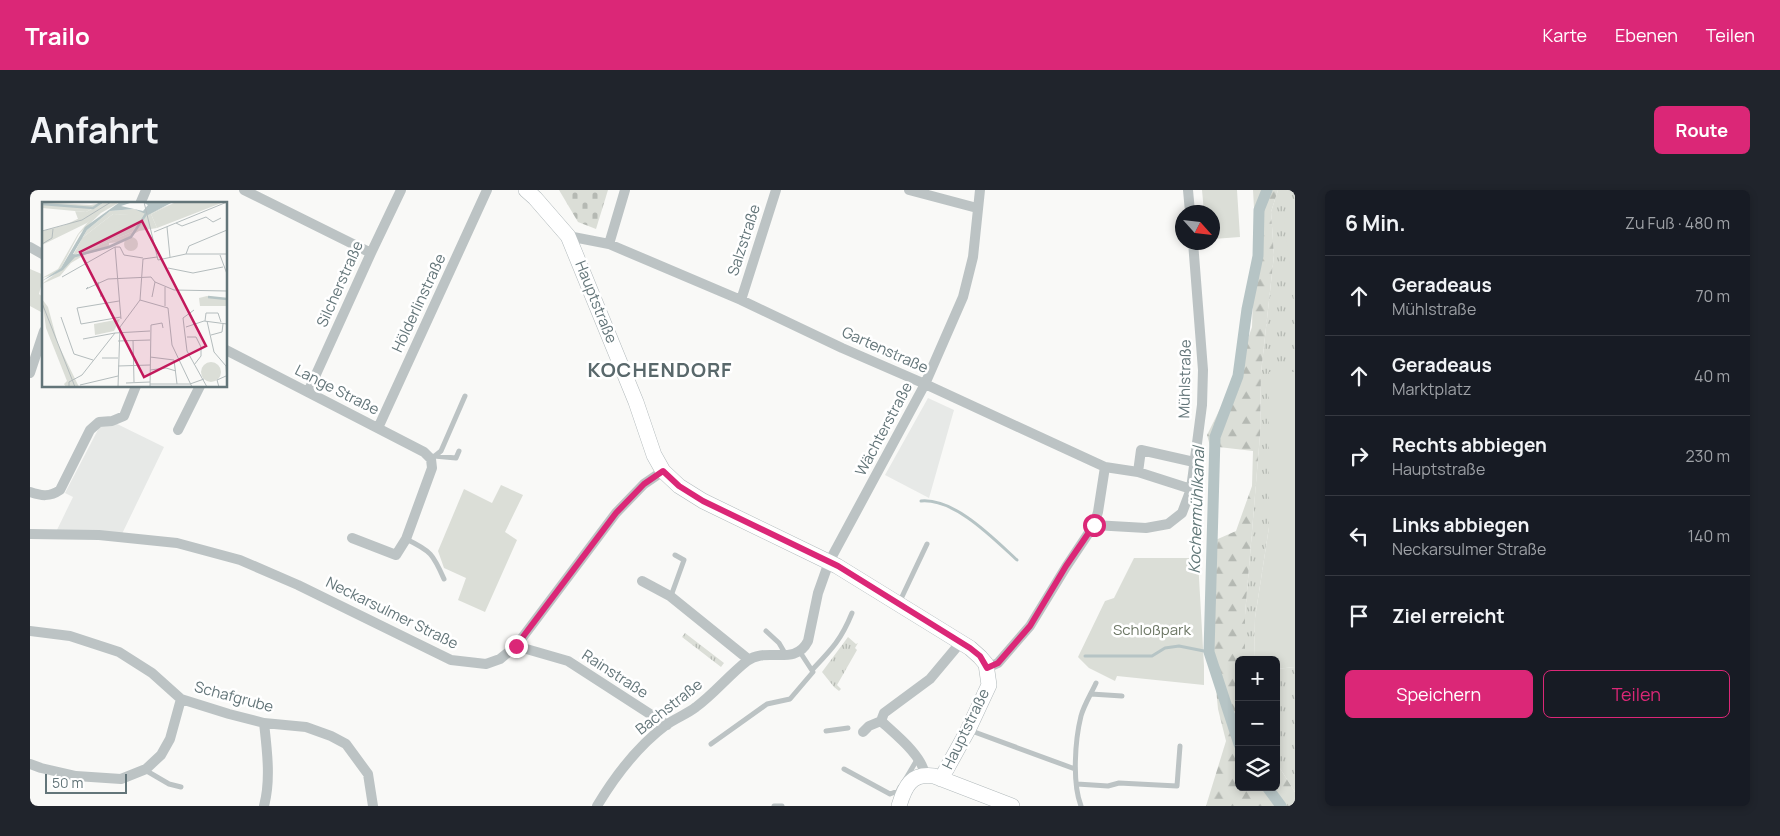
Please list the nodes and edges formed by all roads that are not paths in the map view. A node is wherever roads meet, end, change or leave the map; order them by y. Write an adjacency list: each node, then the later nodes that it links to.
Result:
1 (146, 190): 11 (street)
2 (244, 190): 18 (street)
3 (402, 190): 18 (street, Silcherstraße)
4 (487, 190): 29 (street, Hölderlinstraße)
5 (526, 190): 14 (main road, Hauptstraße)
6 (625, 190): 15 (street)
7 (776, 190): 20 (street, Salzstraße)
8 (909, 190): 13 (street)
9 (980, 190): 13 (street, Wächterstraße)
10 (1188, 190): 12 (street)
11 (141, 202)
12 (1189, 205)
13 (977, 208): 24 (street, Wächterstraße)
14 (568, 236): 15 (street, Gartenstraße); 35 (main road, Hauptstraße)
15 (608, 244): 20 (street, Gartenstraße)
16 (30, 247): 19 (street)
17 (1194, 250): 33 (street, Mühlstraße)
18 (371, 253): 27 (street, Silcherstraße)
19 (42, 254)
20 (741, 300): 24 (street, Gartenstraße)
21 (42, 337): 23 (street)
22 (228, 351): 27 (street, Lange Straße)
23 (30, 373)
24 (925, 384): 34 (street, Gartenstraße); 45 (street, Wächterstraße)
25 (135, 388): 38 (street)
26 (199, 388): 30 (street)
27 (308, 392): 29 (street, Lange Straße)
28 (465, 396): 32 (lane)
29 (378, 428): 32 (street, Lange Straße)
30 (178, 430)
31 (459, 451): 32 (lane)
32 (433, 458): 42 (street)
33 (1194, 462): 36 (street); 37 (street, Mühlstraße)
34 (1105, 466): 36 (street, Gartenstraße); 39 (street)
35 (663, 471): 45 (main road, Hauptstraße); 54 (street, Neckarsulmer Straße)
36 (1138, 472): 37 (street, Gartenstraße)
37 (1190, 489): 39 (street, Mühlstraße)
38 (30, 492)
39 (1094, 525): 58 (street)
40 (30, 534): 54 (street, Neckarsulmer Straße)
41 (352, 538): 42 (street)
42 (406, 539): 46 (lane)
43 (927, 544): 49 (lane)
44 (675, 555): 48 (lane)
45 (829, 562): 49 (main road, Hauptstraße); 55 (street)
46 (444, 579)
47 (642, 582): 48 (street)
48 (670, 596): 57 (street)
49 (898, 603): 53 (main road, Hauptstraße)
50 (852, 613): 59 (lane)
51 (30, 631): 63 (street, Schafgrube)
52 (766, 632): 56 (lane)
53 (961, 642): 58 (main road, Hauptstraße); 64 (street)
54 (516, 646): 66 (street, Rainstraße)
55 (800, 652): 56 (street); 59 (lane)
56 (786, 655): 57 (street)
57 (748, 660): 66 (street, Bachstraße)
58 (987, 668): 68 (main road, Hauptstraße)
59 (812, 670): 71 (lane)
60 (1096, 683): 61 (lane)
61 (1091, 694): 62 (lane); 76 (lane)
62 (1122, 696)
63 (180, 699): 65 (street, Schafgrube); 77 (street)
64 (881, 721): 70 (street); 73 (street)
65 (264, 723): 82 (street); 83 (street, Schafgrube)
66 (667, 725): 84 (street, Bachstraße)
67 (848, 728): 69 (lane)
68 (968, 730): 76 (lane); 79 (main road, Hauptstraße)
69 (826, 731)
70 (862, 732)
71 (710, 744)
72 (1180, 746): 80 (lane)
73 (918, 758): 75 (lane); 78 (street)
74 (30, 764): 77 (street)
75 (844, 769)
76 (1075, 769): 80 (lane)
77 (144, 770): 81 (lane)
78 (924, 775): 79 (main road); 87 (main road)
79 (941, 779): 88 (main road, Hauptstraße)
80 (1077, 784): 89 (lane)
81 (181, 787)
82 (264, 806)
83 (372, 806)
84 (597, 806)
85 (774, 806): 86 (lane)
86 (782, 806)
87 (899, 806)
88 (1012, 806)
89 (1081, 806)

